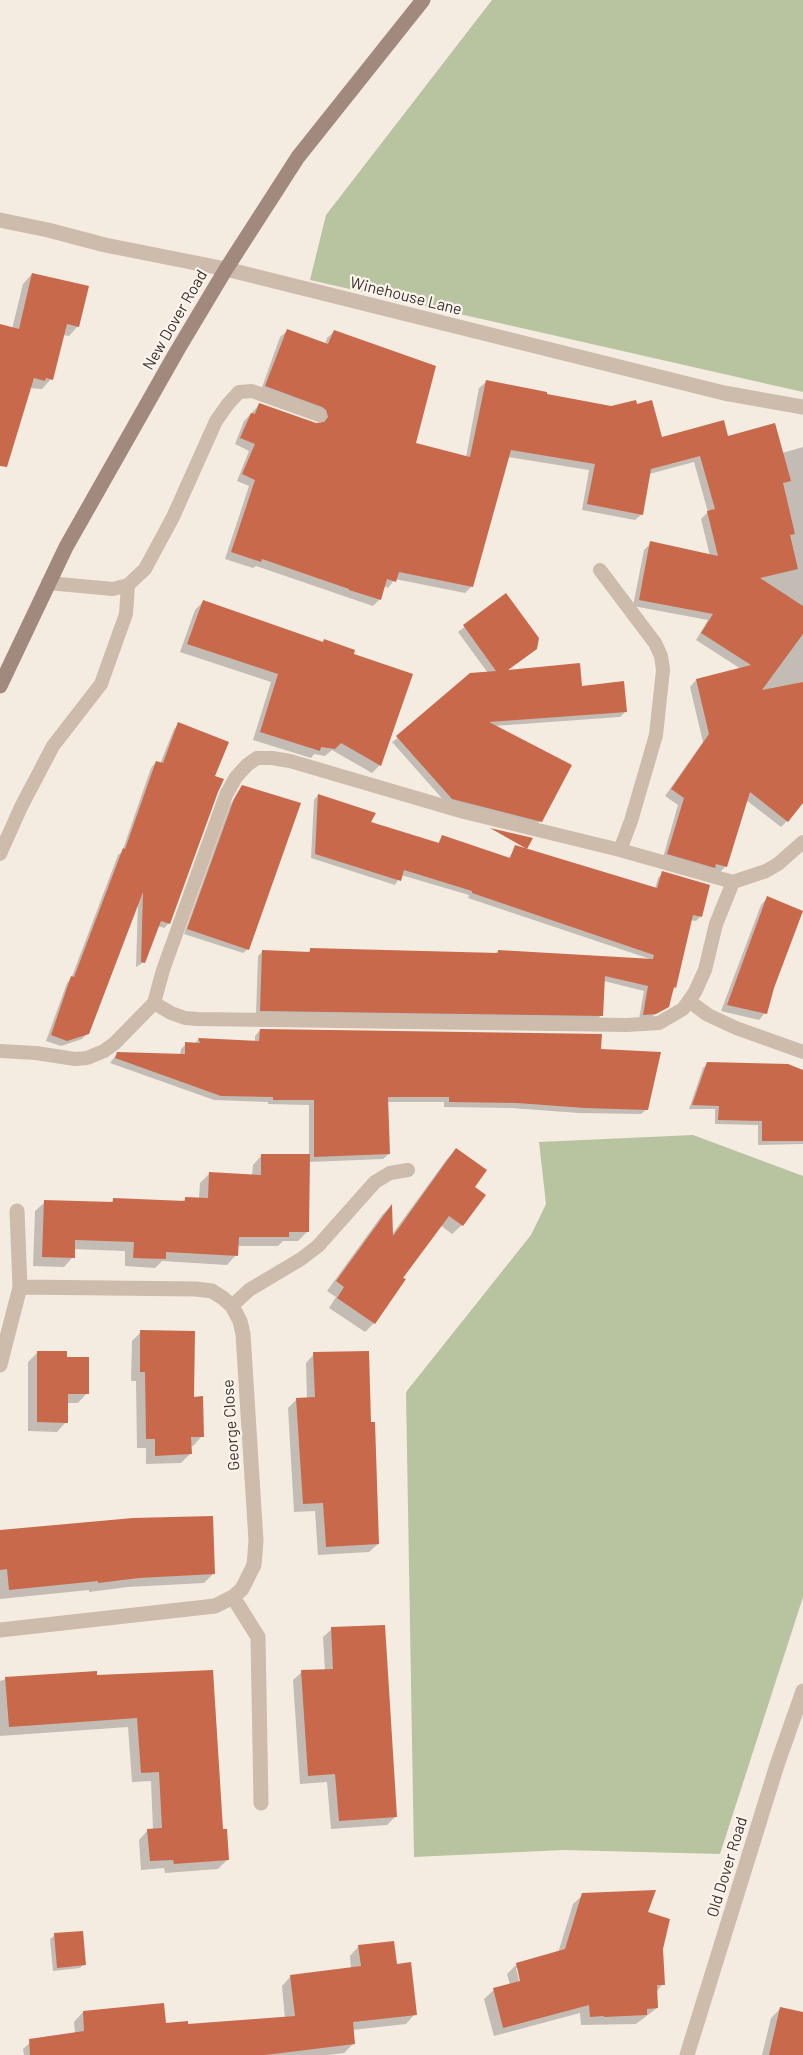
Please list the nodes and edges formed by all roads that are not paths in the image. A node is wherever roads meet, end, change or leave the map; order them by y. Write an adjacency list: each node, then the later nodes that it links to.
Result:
1 (423, 0): 3 (main road, New Dover Road)
2 (0, 220): 3 (street, Winehouse Lane)
3 (226, 269): 4 (street, Winehouse Lane); 7 (main road, New Dover Road)
4 (803, 406)
5 (319, 416): 8 (lane)
6 (600, 570): 11 (lane)
7 (48, 583): 8 (lane); 9 (main road, New Dover Road)
8 (128, 585): 12 (lane)
9 (0, 686)
10 (803, 842): 13 (lane)
11 (620, 850): 13 (lane); 15 (lane)
12 (0, 854)
13 (733, 882): 14 (lane)
14 (689, 1001): 15 (lane); 17 (lane)
15 (154, 1003): 16 (lane)
16 (0, 1051)
17 (803, 1052)
18 (408, 1170): 21 (lane)
19 (17, 1211): 20 (street)
20 (20, 1287): 21 (street); 22 (street)
21 (232, 1306): 23 (street, George Close)
22 (0, 1365)
23 (233, 1597): 24 (street); 26 (street)
24 (0, 1630)
25 (803, 1691): 27 (street, Old Dover Road)
26 (261, 1803)
27 (687, 2055)

